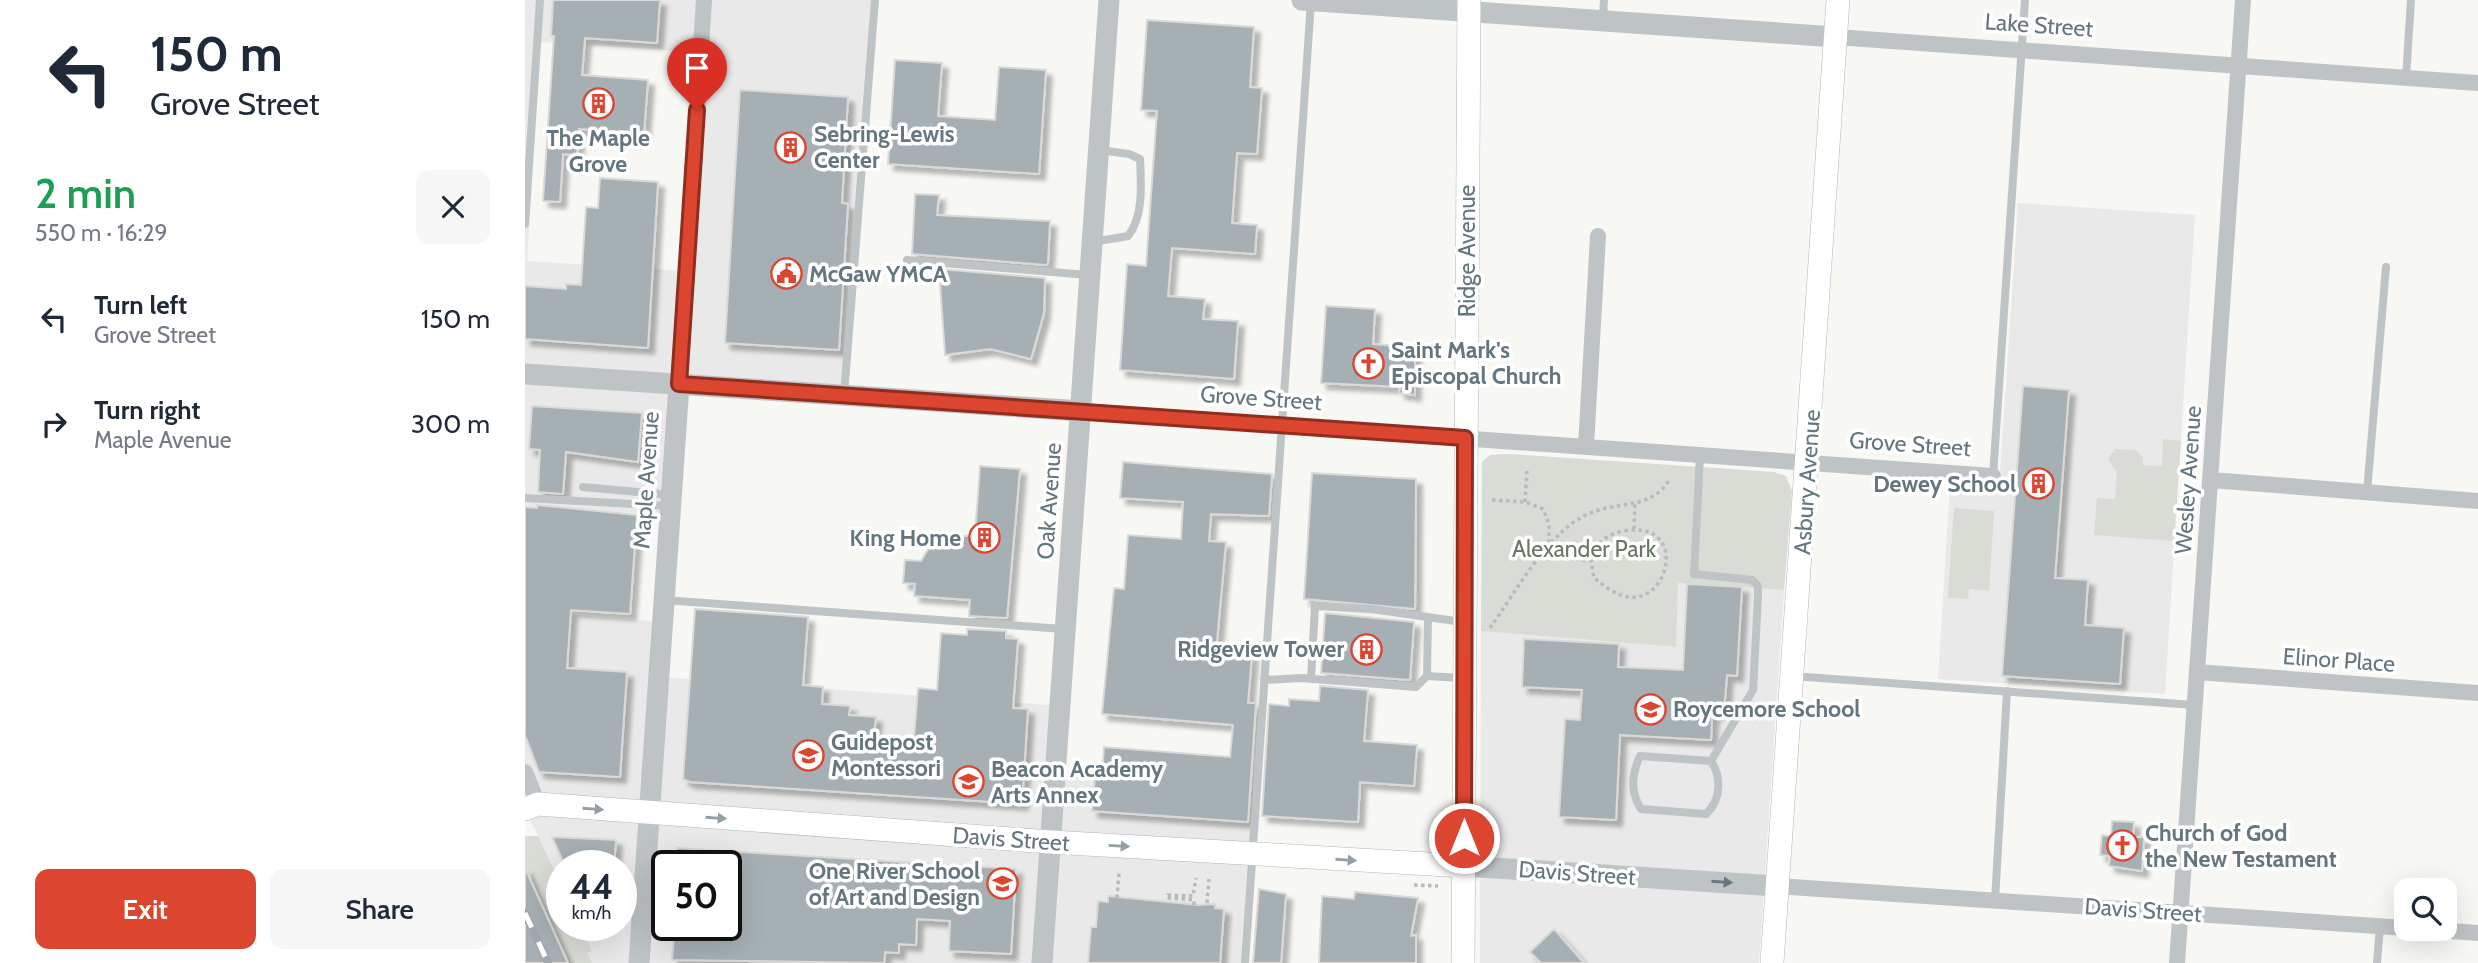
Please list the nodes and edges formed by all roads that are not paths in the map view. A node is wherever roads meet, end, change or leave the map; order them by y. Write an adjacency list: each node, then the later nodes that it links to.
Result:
1 (540, 0): 19 (lane)
2 (704, 0): 27 (street, Maple Avenue)
3 (874, 0): 28 (lane)
4 (1109, 0): 18 (street, Oak Avenue)
5 (1302, 0): 6 (street, Lake Street)
6 (1311, 0): 11 (street, Lake Street); 30 (lane)
7 (1838, 0): 13 (main road, Asbury Avenue)
8 (2025, 0): 14 (lane)
9 (2243, 0): 15 (street, Wesley Avenue)
10 (2411, 0): 16 (lane)
11 (1469, 6): 12 (street, Lake Street); 31 (main road, Ridge Avenue)
12 (1604, 10): 13 (street, Lake Street)
13 (1836, 37): 14 (street, Lake Street); 34 (main road, Asbury Avenue)
14 (2022, 50): 15 (street, Lake Street); 35 (lane)
15 (2239, 66): 16 (street, Lake Street); 36 (street, Wesley Avenue)
16 (2406, 78): 17 (street, Lake Street)
17 (2478, 83)
18 (1099, 150): 22 (street, Oak Avenue); 22 (lane)
19 (526, 197): 20 (lane)
20 (525, 224)
21 (1598, 236): 32 (street)
22 (1093, 242): 25 (street, Oak Avenue)
23 (907, 260): 25 (lane)
24 (2386, 267): 38 (lane)
25 (1091, 275): 29 (street, Oak Avenue)
26 (525, 374): 27 (street, Grove Street)
27 (679, 384): 28 (street, Grove Street); 40 (street, Maple Avenue)
28 (844, 396): 29 (street, Grove Street)
29 (1081, 411): 30 (street, Grove Street); 45 (street, Oak Avenue)
30 (1281, 425): 31 (street, Grove Street); 51 (lane)
31 (1465, 438): 32 (street, Grove Street); 44 (main road, Ridge Avenue)
32 (1586, 446): 33 (street, Grove Street)
33 (1700, 455): 34 (street, Grove Street); 55 (lane)
34 (1808, 463): 35 (street, Grove Street); 47 (main road, Asbury Avenue)
35 (1993, 476)
36 (2211, 480): 38 (street); 46 (street, Wesley Avenue)
37 (583, 486): 40 (lane)
38 (2367, 492): 41 (street)
39 (525, 499): 40 (lane)
40 (671, 501): 42 (street, Maple Avenue)
41 (2478, 501)
42 (664, 600): 45 (lane); 58 (street, Maple Avenue)
43 (1428, 617): 44 (lane); 48 (lane); 50 (lane)
44 (1465, 623): 49 (main road, Ridge Avenue)
45 (1066, 630): 59 (street, Oak Avenue)
46 (2197, 672): 53 (street, Elinor Place); 54 (street, Wesley Avenue)
47 (1792, 676): 52 (lane); 62 (main road, Asbury Avenue)
48 (1427, 677): 49 (lane); 50 (lane)
49 (1465, 678): 61 (main road, Ridge Avenue)
50 (1311, 679): 51 (lane)
51 (1264, 680): 60 (lane)
52 (2007, 691): 54 (lane); 63 (lane)
53 (2478, 693)
54 (2194, 705): 64 (street, Wesley Avenue)
55 (1711, 761): 55 (lane)
56 (525, 772): 57 (street)
57 (529, 802): 58 (main road, Davis Street, one-way to 58)
58 (648, 813): 59 (main road, Davis Street, one-way to 59); 69 (street, Maple Avenue)
59 (1051, 842): 60 (main road, Davis Street, one-way to 60); 70 (street, Oak Avenue)
60 (1252, 854): 61 (main road, Davis Street, one-way to 61); 71 (lane)
61 (1464, 866): 62 (street, Davis Street, one-way to 62); 72 (main road, Ridge Avenue)
62 (1776, 886): 63 (street, Davis Street); 73 (main road, Asbury Avenue)
63 (1995, 901): 64 (street, Davis Street)
64 (2181, 913): 65 (street, Davis Street); 74 (street, Wesley Avenue)
65 (2380, 926): 66 (street, Davis Street); 75 (lane)
66 (2394, 927)
67 (2457, 931): 68 (street)
68 (2478, 933)
69 (639, 963)
70 (1042, 963)
71 (1245, 963)
72 (1463, 963)
73 (1772, 963)
74 (2177, 963)
75 (2377, 963)

